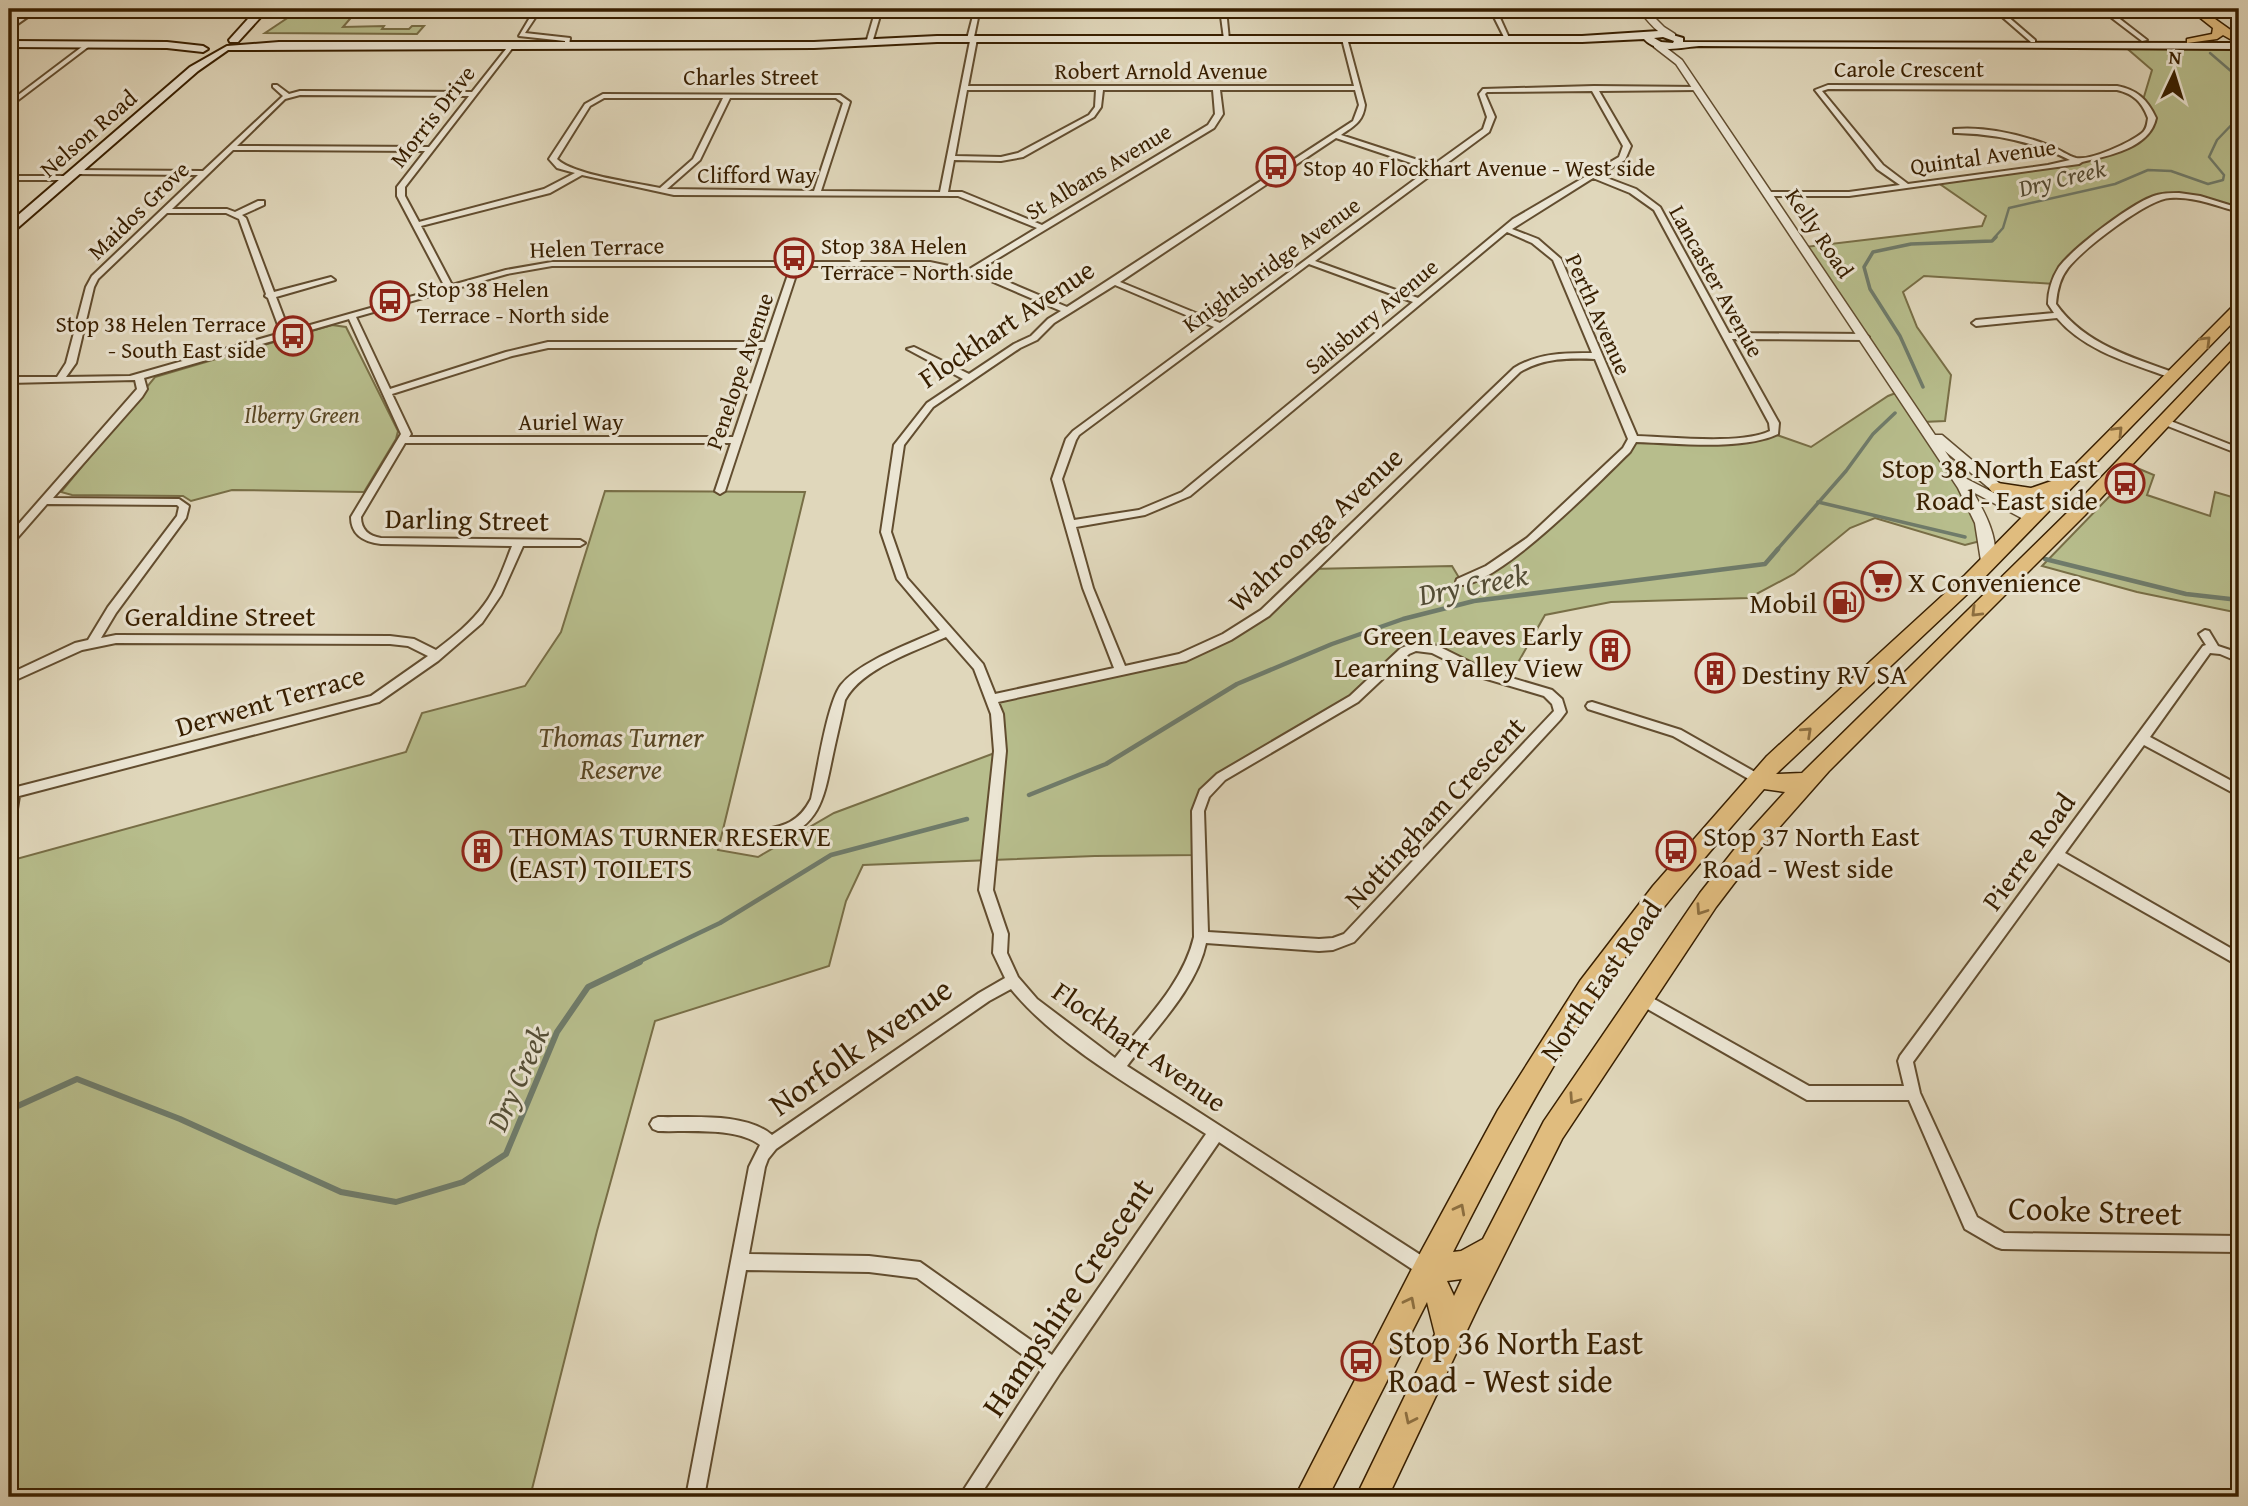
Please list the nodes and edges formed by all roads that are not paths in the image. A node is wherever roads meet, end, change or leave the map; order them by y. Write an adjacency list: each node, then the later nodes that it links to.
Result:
1 (36, 9): 15 (street)
2 (263, 9): 14 (main road, Nelson Road)
3 (538, 9): 32 (street)
4 (879, 9): 26 (street)
5 (1222, 9): 18 (street)
6 (1493, 9): 20 (street)
7 (1642, 9): 13 (street)
8 (1996, 9): 24 (street)
9 (2103, 9): 22 (street)
10 (2194, 9): 16 (main road)
11 (2206, 9): 16 (main road)
12 (976, 13): 17 (street)
13 (1649, 16): 21 (street); 23 (street)
14 (248, 22): 29 (main road, Nelson Road); 30 (main road, Nelson Road)
15 (9, 28)
16 (2232, 28): 25 (main road); 33 (main road)
17 (972, 39): 18 (main road); 26 (main road); 38 (street)
18 (1227, 39): 19 (main road)
19 (1345, 39): 20 (main road); 41 (street, Flockhart Avenue)
20 (1508, 39): 21 (main road)
21 (1652, 40): 23 (main road); 35 (street, Kelly Road)
22 (2144, 40): 24 (main road); 25 (main road)
23 (1675, 41): 24 (main road); 34 (main road); 35 (street, Kelly Road)
24 (2033, 41)
25 (2191, 41): 33 (main road)
26 (869, 43): 32 (main road)
27 (9, 44): 28 (main road)
28 (89, 44): 29 (main road); 45 (street)
29 (212, 44): 30 (main road); 36 (main road, Nelson Road)
30 (231, 45): 31 (main road); 36 (main road, Nelson Road)
31 (512, 45): 32 (main road); 47 (street, Morris Drive)
32 (567, 45)
33 (2239, 45): 34 (main road)
34 (2213, 46)
35 (1679, 62): 43 (street, Kelly Road)
36 (194, 69): 61 (main road, Nelson Road)
37 (275, 86): 49 (street)
38 (964, 88): 39 (street, Robert Arnold Avenue); 56 (street)
39 (1100, 88): 40 (street, Robert Arnold Avenue); 56 (street)
40 (1216, 88): 41 (street, Robert Arnold Avenue); 74 (street, St Albans Avenue)
41 (1357, 88): 53 (street, Flockhart Avenue)
42 (1594, 88): 43 (street, Knightsbridge Avenue); 58 (street, Knightsbridge Avenue); 62 (street, Salisbury Avenue)
43 (1697, 88): 68 (street, Kelly Road)
44 (9, 92): 45 (street)
45 (25, 92): 51 (street)
46 (2132, 92): 57 (street, Quintal Avenue); 64 (street, Carole Crescent)
47 (473, 94): 49 (street); 55 (street, Morris Drive)
48 (728, 95): 50 (street, Charles Street); 65 (street); 66 (street, Charles Street)
49 (287, 96): 54 (street, Maidos Grove)
50 (599, 97): 60 (street, Clifford Way)
51 (9, 105)
52 (1957, 131): 57 (street)
53 (1336, 136): 58 (street); 81 (street, Flockhart Avenue)
54 (230, 148): 55 (street); 59 (street, Maidos Grove)
55 (429, 149): 73 (street, Morris Drive)
56 (951, 158): 67 (street)
57 (2079, 162): 64 (street, Quintal Avenue)
58 (1434, 168): 77 (street, Knightsbridge Avenue)
59 (204, 173): 61 (street); 71 (street, Maidos Grove)
60 (581, 173): 65 (street, Clifford Way); 73 (street)
61 (71, 175): 63 (street); 75 (main road, Nelson Road)
62 (1594, 176): 76 (street, Salisbury Avenue); 92 (street, Lancaster Avenue)
63 (9, 178)
64 (1906, 186): 68 (street, Quintal Avenue)
65 (661, 191): 66 (street, Clifford Way)
66 (817, 193): 67 (street, Clifford Way)
67 (944, 193): 74 (street, Clifford Way)
68 (1768, 194): 93 (street, Kelly Road)
69 (261, 203): 72 (street)
70 (2239, 210): 87 (street)
71 (165, 211): 72 (street); 103 (street, Maidos Grove)
72 (237, 214): 83 (street)
73 (416, 225): 82 (street, Morris Drive)
74 (1041, 228): 79 (street, St Albans Avenue)
75 (9, 229)
76 (1506, 229): 84 (street, Salisbury Avenue); 97 (street, Perth Avenue)
77 (1308, 261): 84 (street); 90 (street, Knightsbridge Avenue)
78 (796, 263): 79 (street, Helen Terrace); 82 (street, Helen Terrace); 95 (street, Penelope Avenue)
79 (970, 272): 86 (street, Helen Terrace)
80 (331, 280): 83 (street)
81 (1114, 282): 86 (street, Flockhart Avenue); 90 (street)
82 (450, 288): 88 (street, Helen Terrace)
83 (269, 296): 91 (street)
84 (1418, 301): 120 (street, Salisbury Avenue)
85 (2239, 308): 98 (main road, North East Road, one-way to 85)
86 (1068, 311): 101 (street, Flockhart Avenue)
87 (2059, 314): 89 (street); 98 (street)
88 (352, 317): 91 (street, Helen Terrace); 104 (street)
89 (1976, 323)
90 (1220, 326): 120 (street, Knightsbridge Avenue)
91 (286, 336): 100 (street, Helen Terrace)
92 (1725, 336): 93 (street); 108 (street, Lancaster Avenue)
93 (1865, 337): 107 (street, Kelly Road)
94 (2239, 342): 99 (main road, North East Road)
95 (767, 345): 104 (street); 111 (street, Penelope Avenue)
96 (911, 349): 101 (street)
97 (1598, 356): 109 (street, Perth Avenue); 133 (street, Wahroonga Avenue)
98 (2172, 375): 99 (main road); 105 (main road); 114 (main road, North East Road, one-way to 98)
99 (2206, 376): 105 (main road, North East Road)
100 (139, 377): 103 (street, Helen Terrace); 117 (street)
101 (970, 378): 127 (street, Flockhart Avenue)
102 (9, 380): 103 (street, Helen Terrace)
103 (59, 380)
104 (388, 392): 110 (street)
105 (2189, 394): 106 (main road, North East Road)
106 (2163, 421): 112 (street); 118 (main road, North East Road)
107 (1925, 427): 113 (street, Kelly Road); 115 (street, Kelly Road)
108 (1774, 434): 109 (street)
109 (1633, 439): 126 (street)
110 (405, 440): 111 (street, Auriel Way); 122 (street, Darling Street)
111 (736, 440): 116 (street, Penelope Avenue)
112 (2239, 451)
113 (1952, 470): 119 (street, Kelly Road); 125 (street, Kelly Road)
114 (2071, 480): 115 (main road); 119 (main road, North East Road)
115 (1997, 488): 119 (street, Kelly Road)
116 (720, 491)
117 (46, 501): 121 (street); 129 (street)
118 (2078, 511): 119 (main road); 124 (main road, North East Road)
119 (2032, 518): 124 (main road); 125 (main road, North East Road)
120 (1072, 524): 133 (street, Knightsbridge Avenue)
121 (9, 541)
122 (519, 543): 123 (street, Darling Street); 131 (street, Derwent Terrace)
123 (580, 544)
124 (2042, 547): 139 (main road, North East Road, one-way to 139)
125 (1988, 561): 138 (main road, North East Road, one-way to 125)
126 (1461, 582)
127 (948, 631): 135 (street, Flockhart Avenue); 144 (street)
128 (2205, 634): 130 (street)
129 (92, 643): 131 (street, Geraldine Street); 134 (street, Geraldine Street)
130 (2214, 649): 132 (street); 137 (street, Pierre Road)
131 (435, 655): 141 (street, Derwent Terrace)
132 (2239, 658)
133 (1121, 671): 135 (street, Wahroonga Avenue)
134 (9, 679)
135 (992, 699): 148 (street, Flockhart Avenue)
136 (1592, 706): 138 (street)
137 (2141, 738): 140 (street); 145 (street, Pierre Road)
138 (1758, 779): 139 (main road); 142 (main road); 158 (main road, North East Road, one-way to 138)
139 (1808, 780): 142 (main road, North East Road)
140 (2239, 791)
141 (11, 794): 143 (street)
142 (1774, 818): 149 (main road, North East Road, one-way to 149)
143 (9, 822)
144 (750, 838)
145 (2056, 855): 147 (street); 151 (street, Pierre Road)
146 (1201, 937): 146 (street, Nottingham Crescent); 150 (street)
147 (2239, 960)
148 (1013, 981): 150 (street, Flockhart Avenue); 154 (street, Norfolk Avenue)
149 (1642, 999): 151 (street); 156 (main road, North East Road, one-way to 156)
150 (1116, 1068): 153 (street, Flockhart Avenue)
151 (1913, 1093): 155 (street, Cooke Street)
152 (658, 1124): 154 (street, Norfolk Avenue)
153 (1217, 1132): 158 (street, Flockhart Avenue); 160 (street, Hampshire Crescent)
154 (771, 1144): 157 (street)
155 (2239, 1244)
156 (1492, 1249): 158 (main road); 159 (main road, North East Road)
157 (741, 1262): 160 (street); 161 (street)
158 (1427, 1269): 159 (main road); 163 (main road, North East Road, one-way to 158)
159 (1450, 1335): 164 (main road, North East Road, one-way to 164)
160 (1054, 1367): 162 (street, Hampshire Crescent)
161 (695, 1497)
162 (968, 1497)
163 (1311, 1497)
164 (1372, 1497)

